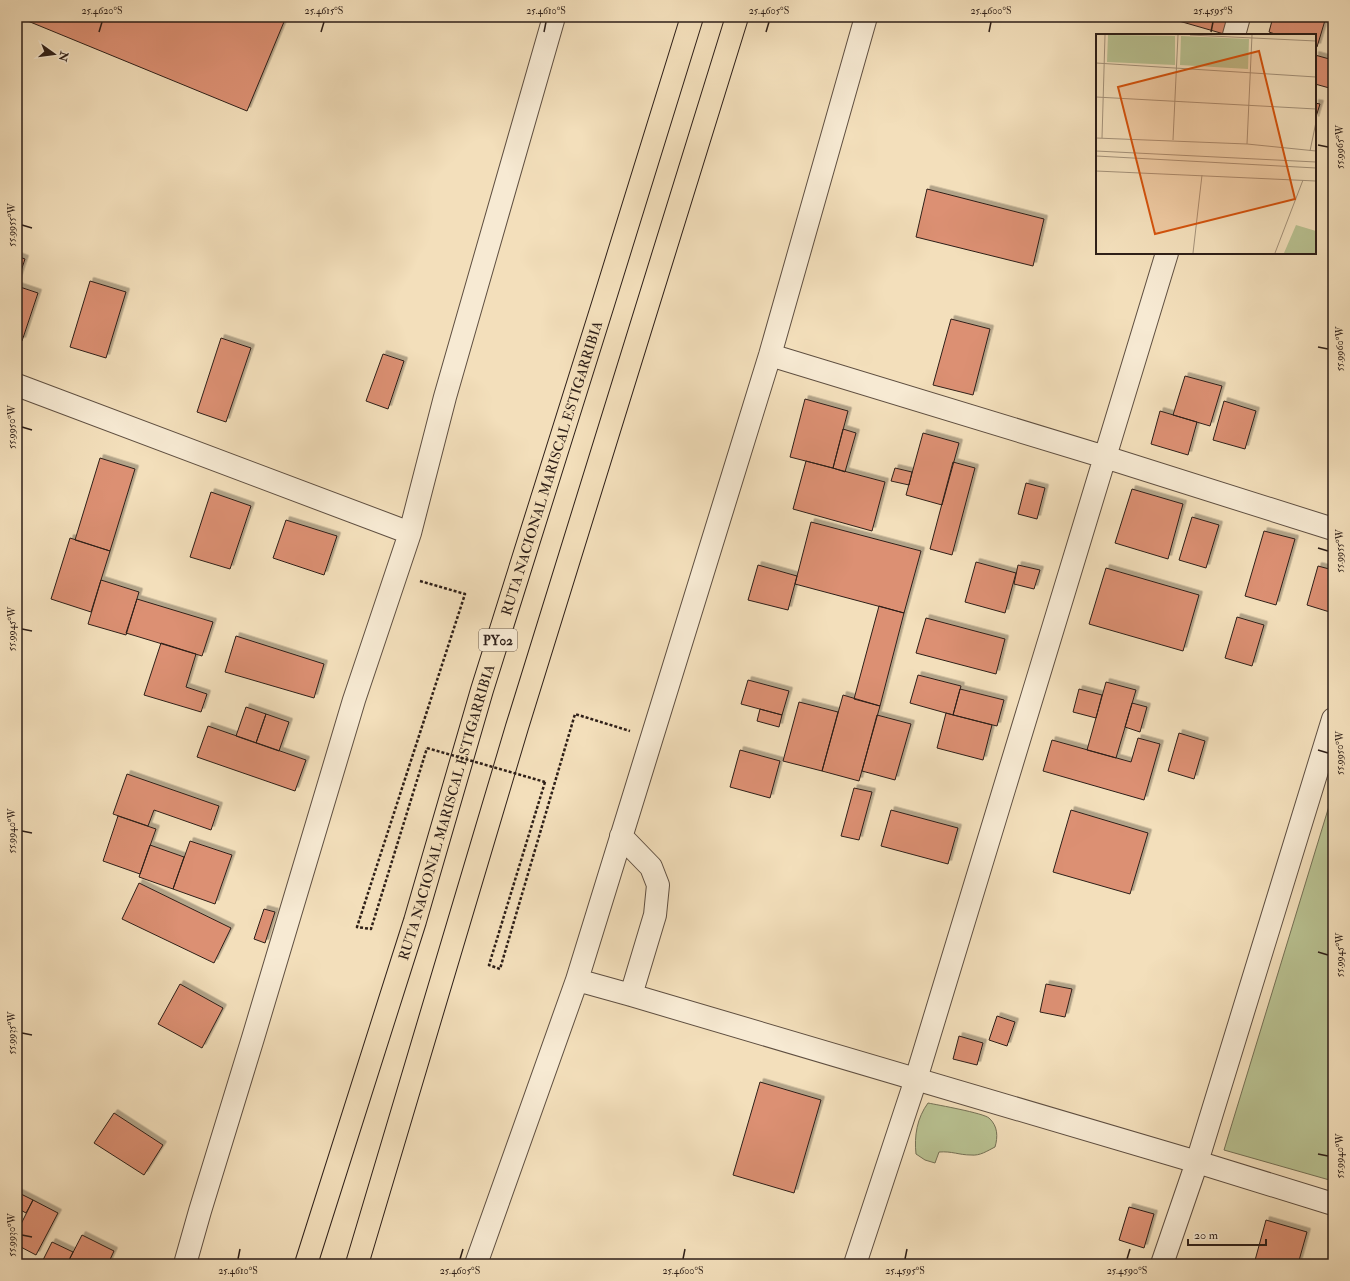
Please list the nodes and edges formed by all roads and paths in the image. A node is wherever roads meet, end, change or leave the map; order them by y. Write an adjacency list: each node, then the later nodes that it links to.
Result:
1 (554, 17): 12 (street)
2 (692, 17): 23 (highway, RUTA NACIONAL MARISCAL ESTIGARRIBIA / PY02)
3 (737, 17): 24 (highway)
4 (866, 17): 8 (street)
5 (1239, 17): 6 (street)
6 (1234, 34)
7 (1167, 254): 10 (street)
8 (770, 355): 10 (street); 15 (street)
9 (17, 385): 12 (street)
10 (1105, 457): 11 (street); 19 (street)
11 (1333, 530)
12 (410, 533): 13 (street)
13 (396, 574): 15 (path, bridge); 22 (street)
14 (1333, 719): 20 (street)
15 (651, 737): 16 (street)
16 (621, 836): 17 (street); 18 (street)
17 (577, 980): 18 (street); 25 (street)
18 (631, 995): 19 (street)
19 (916, 1079): 20 (street); 26 (street)
20 (1197, 1162): 21 (street); 27 (street)
21 (1333, 1204)
22 (185, 1264)
23 (306, 1264)
24 (357, 1264)
25 (476, 1264)
26 (855, 1264)
27 (1162, 1264)

